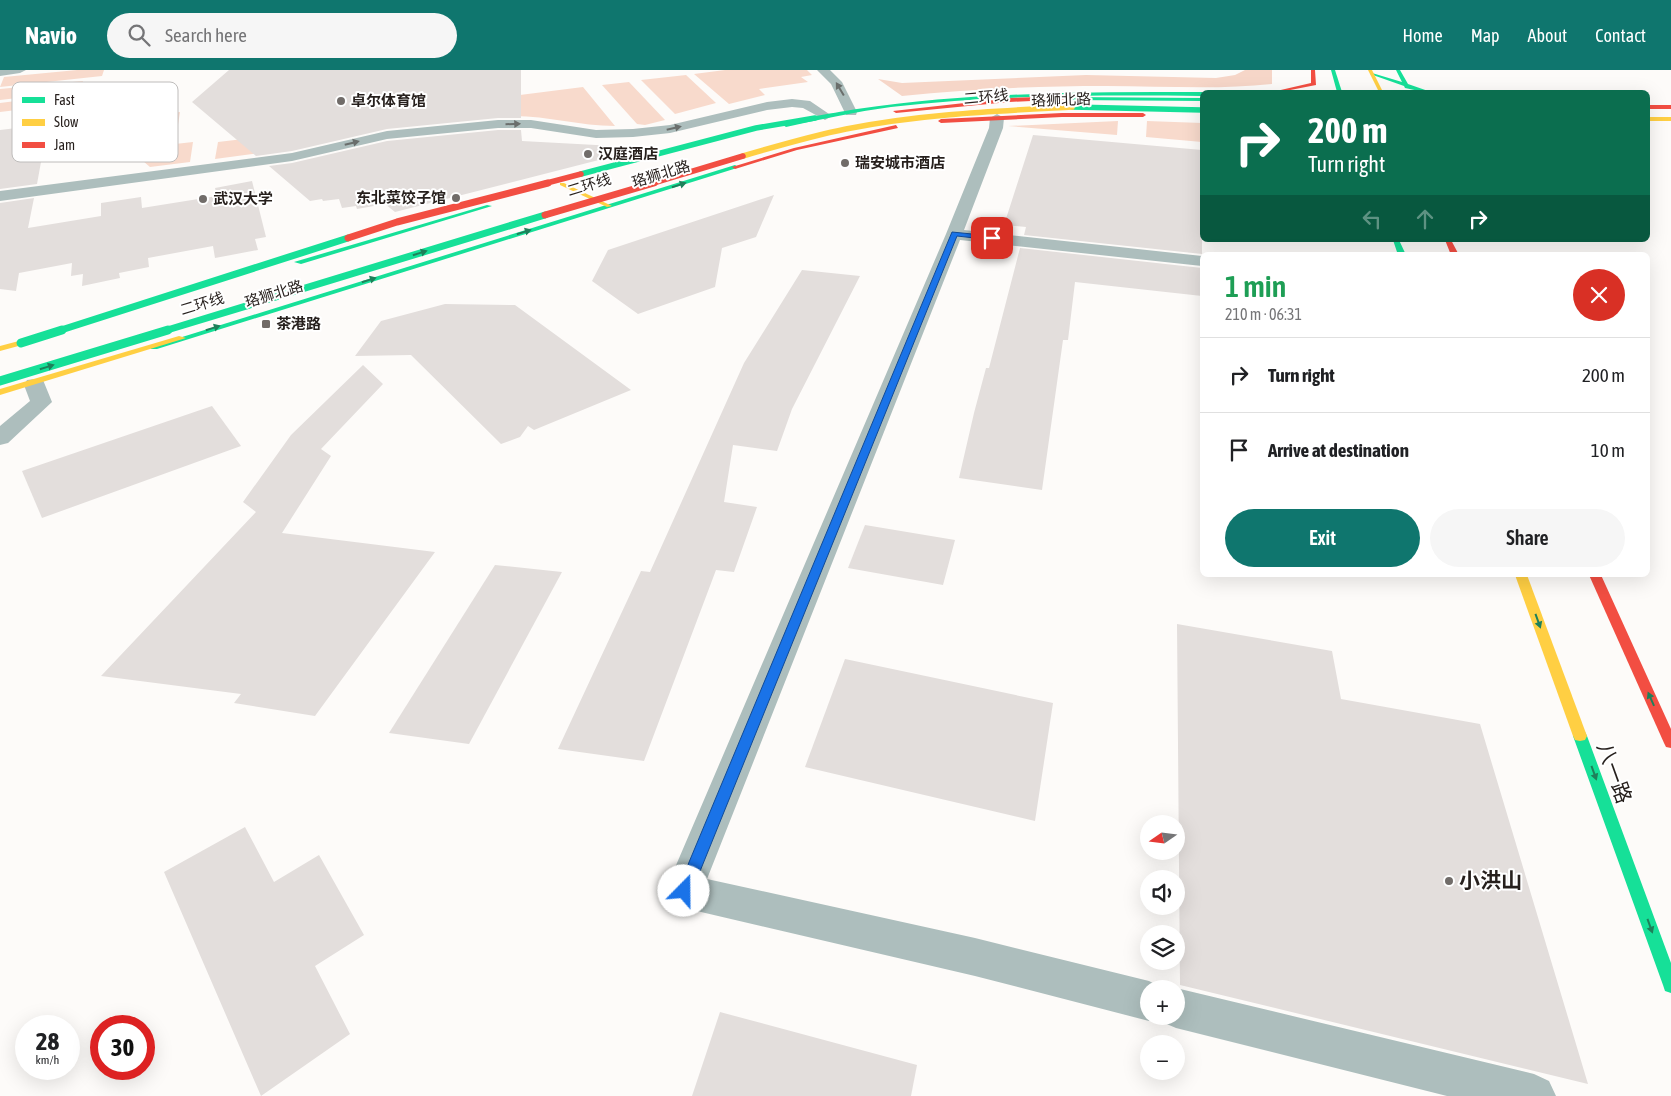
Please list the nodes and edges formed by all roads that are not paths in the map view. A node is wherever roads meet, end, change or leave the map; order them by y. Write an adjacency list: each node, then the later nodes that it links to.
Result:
1 (20, 70): 6 (street)
2 (823, 70): 19 (street, one-way to 2)
3 (1313, 70): 9 (main road)
4 (1332, 70): 10 (main road)
5 (1398, 70): 8 (main road)
6 (0, 72)
7 (1371, 72): 8 (main road); 11 (main road)
8 (1407, 87): 12 (main road)
9 (1290, 90)
10 (1339, 90)
11 (1380, 90)
12 (1420, 90)
13 (1200, 94): 19 (main road, 珞狮北路)
14 (1200, 100): 18 (main road, 二环线)
15 (1650, 105): 16 (main road)
16 (1671, 105)
17 (1200, 110): 39 (main road, 二环线, one-way to 17, bridge)
18 (896, 111): 27 (main road, 二环线); 37 (main road, bridge)
19 (851, 112): 22 (main road, 珞狮北路)
20 (1650, 112): 21 (main road)
21 (1671, 113)
22 (825, 116): 29 (main road, 珞狮北路); 30 (street, one-way to 22)
23 (1200, 116): 24 (main road, 珞狮北路)
24 (997, 118): 31 (main road, 珞狮北路, one-way to 24); 33 (street)
25 (1650, 120): 26 (main road)
26 (1671, 121)
27 (689, 158)
28 (593, 186): 29 (main road, 二环线)
29 (564, 190): 31 (main road); 37 (main road, 珞狮北路)
30 (0, 196)
31 (609, 206): 36 (main road, 珞狮北路, one-way to 31)
32 (498, 215): 34 (main road)
33 (954, 234): 35 (street); 47 (street)
34 (383, 249)
35 (1200, 261)
36 (182, 338): 40 (main road, 珞狮北路); 41 (main road)
37 (21, 343): 38 (main road, 珞狮北路)
38 (0, 349)
39 (0, 381)
40 (35, 385): 41 (main road, 珞狮北路); 42 (street)
41 (0, 394)
42 (0, 438)
43 (1522, 577): 46 (main road, 八一路, one-way to 46)
44 (1596, 577): 45 (main road, one-way to 44)
45 (1671, 743)
46 (1671, 985)
47 (1140, 999)
48 (1185, 1010): 49 (street)
49 (1534, 1096)

